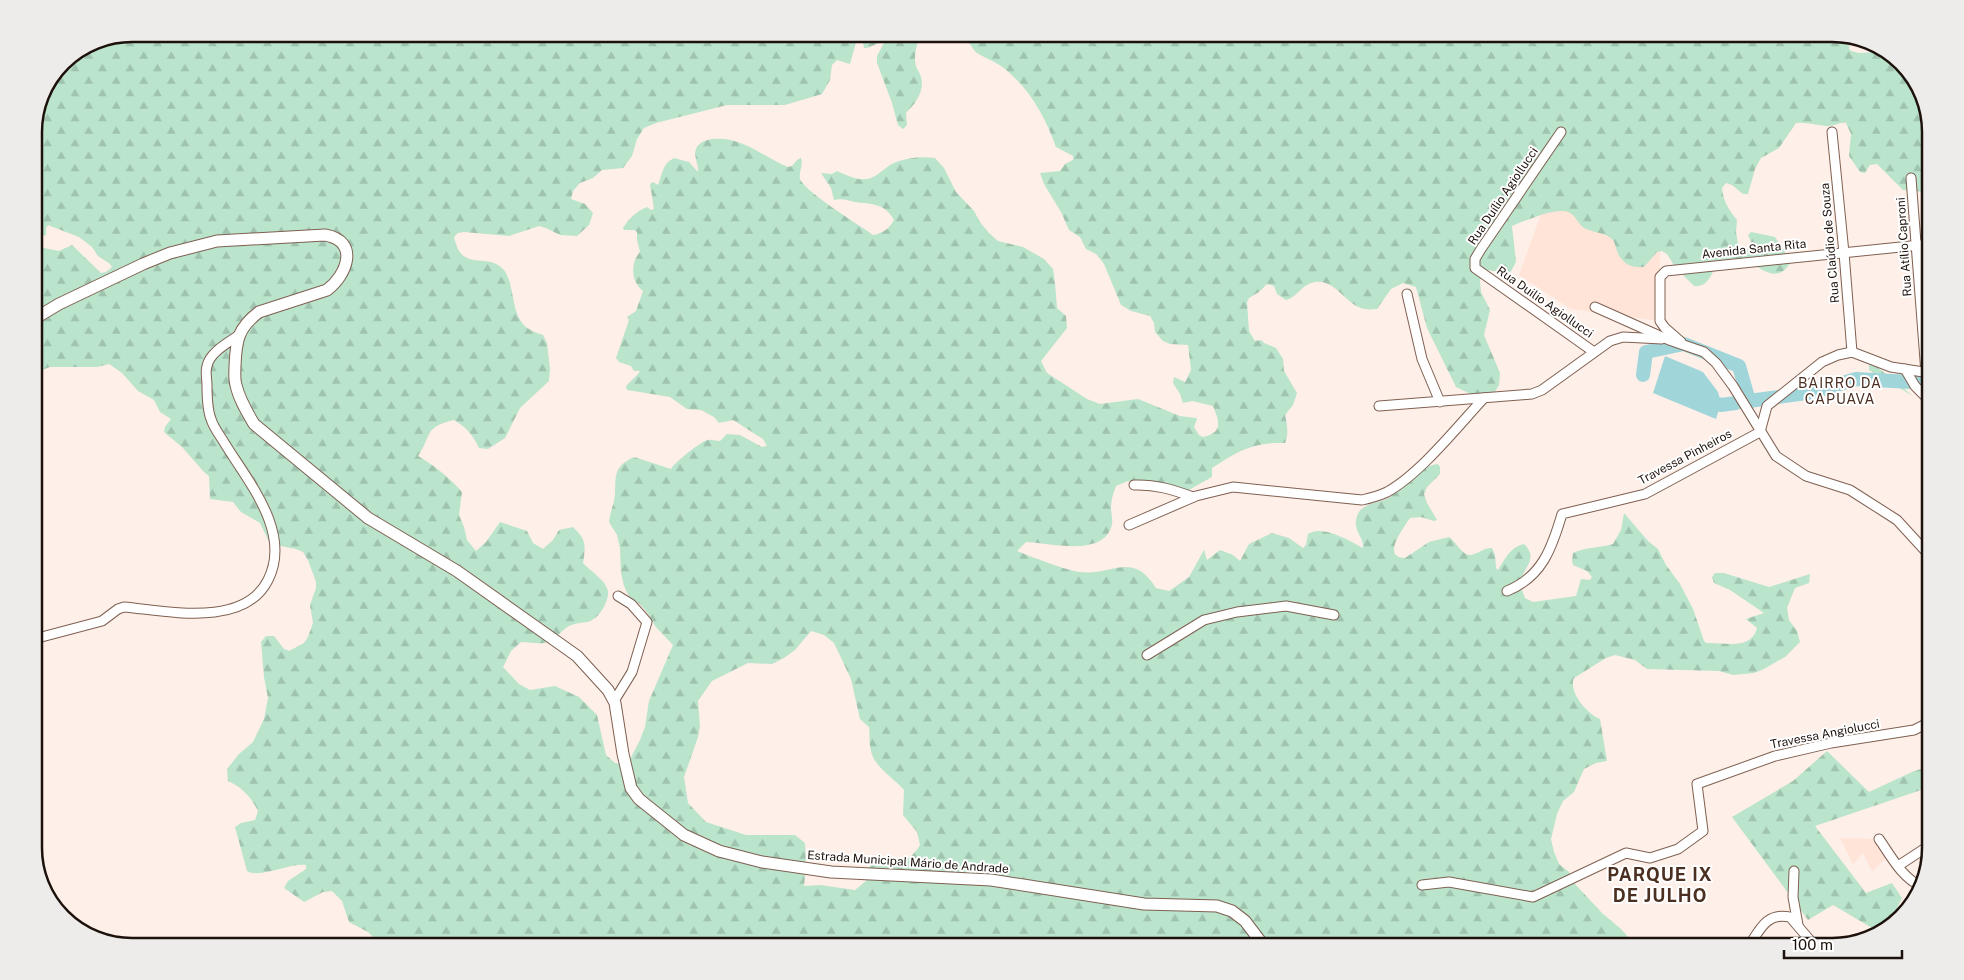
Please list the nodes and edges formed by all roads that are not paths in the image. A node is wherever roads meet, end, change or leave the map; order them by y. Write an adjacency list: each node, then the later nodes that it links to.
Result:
1 (1561, 132): 7 (street, Rua Duílio Agiollucci)
2 (1832, 132): 6 (street, Rua Claúdio de Souza)
3 (1911, 178): 5 (street, Rua Atílio Caproni)
4 (1921, 245): 5 (street, Avenida Santa Rita)
5 (1916, 246): 6 (street, Avenida Santa Rita); 9 (street, Rua Atílio Caproni)
6 (1844, 253): 14 (street, Avenida Santa Rita); 16 (street, Rua Claúdio de Souza)
7 (1482, 273): 15 (street, Rua Duilio Agiollucci)
8 (1407, 294): 21 (street)
9 (1921, 301)
10 (1595, 307): 13 (street)
11 (43, 314): 12 (street)
12 (239, 334): 31 (street); 33 (street, Estrada Municipal Mário de Andrade)
13 (1669, 340): 14 (street); 15 (street)
14 (1684, 344): 23 (street)
15 (1594, 352): 20 (street)
16 (1852, 352): 17 (street); 23 (street)
17 (1905, 369): 18 (street); 19 (street)
18 (1921, 372)
19 (1921, 392)
20 (1484, 398): 21 (street); 25 (street)
21 (1440, 402): 22 (street)
22 (1379, 406)
23 (1760, 432): 27 (street); 28 (street, Travessa Pinheiros)
24 (1134, 485): 25 (street)
25 (1193, 497): 26 (street)
26 (1129, 525)
27 (1922, 547)
28 (1507, 591)
29 (618, 596): 33 (street)
30 (1334, 615): 32 (street)
31 (43, 637)
32 (1147, 655)
33 (614, 700): 42 (street, Estrada Municipal Mário de Andrade)
34 (1922, 726): 40 (street, Travessa Angiolucci)
35 (1879, 839): 37 (street)
36 (1922, 850): 37 (street)
37 (1898, 866): 39 (street)
38 (1794, 871): 41 (street)
39 (1914, 883)
40 (1422, 885)
41 (1798, 925): 43 (street); 44 (street)
42 (1258, 938)
43 (1754, 938)
44 (1809, 938)

